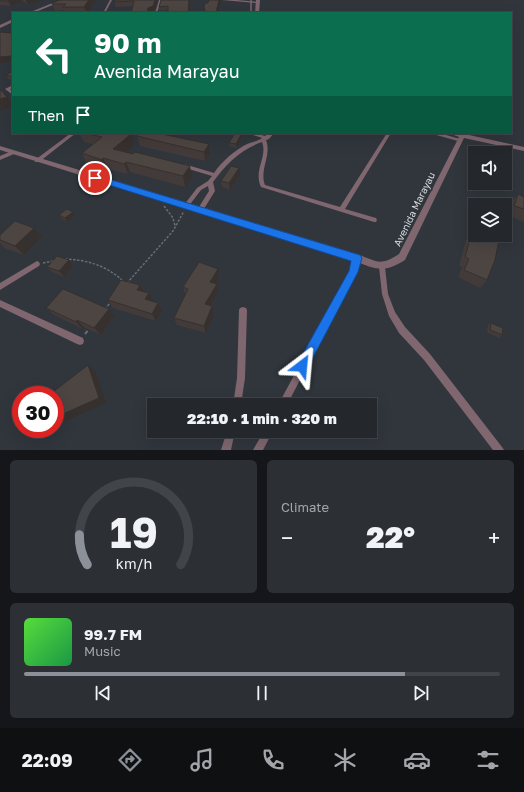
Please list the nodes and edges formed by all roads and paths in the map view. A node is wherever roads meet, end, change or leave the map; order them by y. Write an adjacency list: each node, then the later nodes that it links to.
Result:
1 (63, 0): 7 (street)
2 (111, 0): 8 (street)
3 (160, 0): 9 (street)
4 (223, 0): 5 (street)
5 (250, 1): 6 (street); 10 (lane)
6 (257, 1): 11 (street)
7 (33, 12)
8 (105, 12)
9 (156, 12)
10 (251, 12)
11 (257, 12)
12 (12, 21): 13 (street)
13 (0, 27)
14 (12, 86): 15 (street)
15 (12, 93)
16 (73, 134): 28 (street)
17 (252, 134): 23 (street)
18 (271, 134): 23 (street)
19 (388, 134): 35 (street)
20 (439, 134): 22 (lane)
21 (453, 134): 22 (street)
22 (460, 138): 25 (street); 42 (street, Avenida Marayau)
23 (265, 139): 30 (street); 35 (street)
24 (0, 148): 26 (street)
25 (524, 149)
26 (12, 153): 27 (street); 28 (street)
27 (0, 158)
28 (37, 161): 32 (street)
29 (179, 165): 30 (street)
30 (215, 175): 31 (street)
31 (210, 182): 33 (street); 34 (street)
32 (159, 198): 33 (street); 37 (path)
33 (186, 206): 34 (street); 37 (path)
34 (200, 210): 38 (street)
35 (341, 210): 36 (street)
36 (374, 220)
37 (175, 227): 40 (path)
38 (357, 258): 42 (street); 51 (street)
39 (58, 260): 41 (path)
40 (65, 260)
41 (37, 264): 43 (street)
42 (382, 267): 56 (street)
43 (0, 287)
44 (112, 301): 47 (path)
45 (0, 303): 49 (street)
46 (243, 310): 50 (street)
47 (103, 312)
48 (94, 324): 49 (path)
49 (80, 341)
50 (238, 398)
51 (286, 398)
52 (229, 438): 54 (street)
53 (265, 438): 55 (street)
54 (226, 450)
55 (258, 450)
56 (499, 450)

